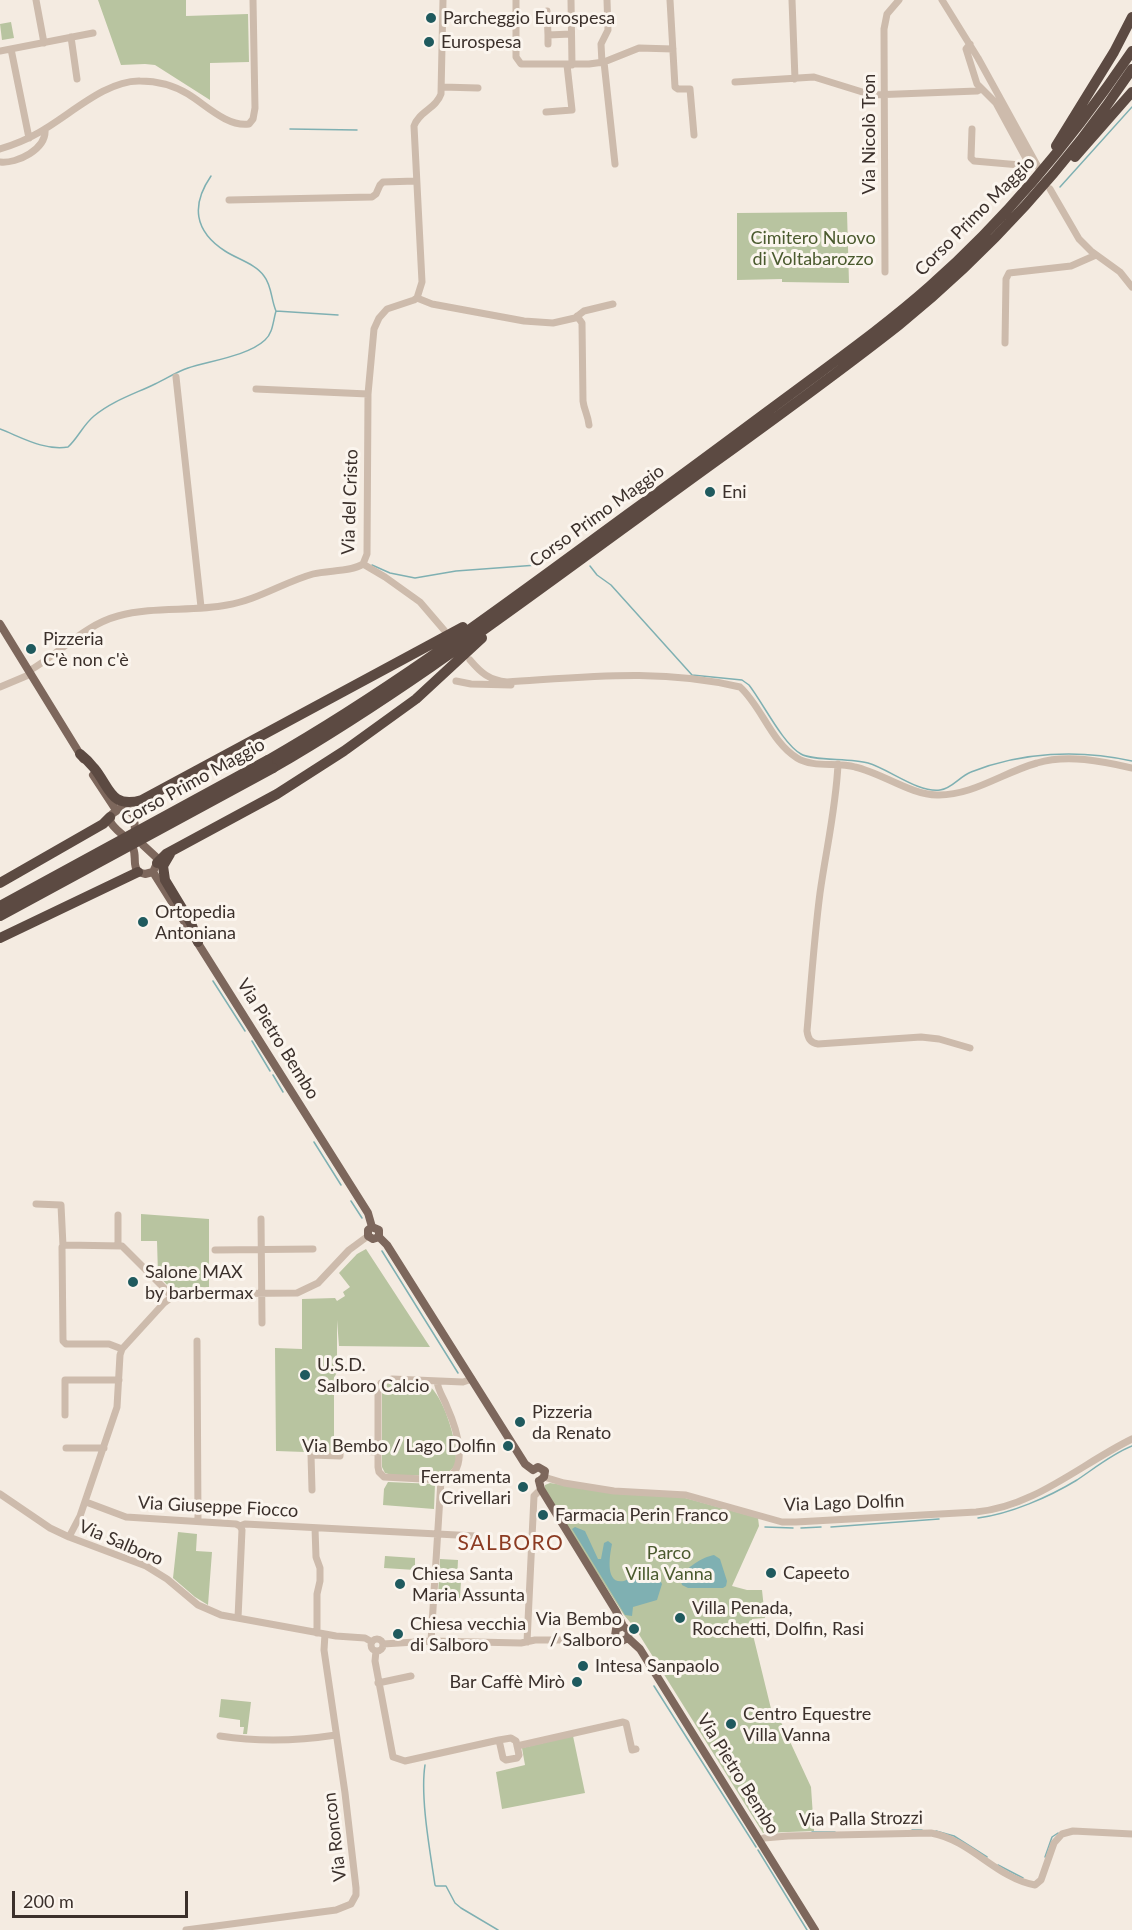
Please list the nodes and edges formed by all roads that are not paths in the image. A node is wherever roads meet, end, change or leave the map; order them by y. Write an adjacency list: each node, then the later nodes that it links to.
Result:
1 (36, 0): 17 (street)
2 (253, 0): 36 (street)
3 (442, 0): 30 (street)
4 (516, 0): 25 (street)
5 (571, 0): 14 (street)
6 (607, 0): 24 (street)
7 (670, 0): 21 (street)
8 (792, 0): 28 (street)
9 (899, 0): 34 (street, Via Nicolò Tron)
10 (942, 0): 19 (street)
11 (547, 11): 15 (street)
12 (1132, 17): 47 (highway)
13 (93, 33): 16 (street)
14 (571, 34): 15 (street); 25 (street)
15 (548, 35): 18 (street)
16 (71, 38): 17 (street); 27 (street)
17 (44, 42): 20 (street)
18 (548, 44)
19 (970, 44): 32 (street); 43 (street)
20 (11, 49): 22 (street); 39 (street)
21 (673, 49): 24 (street); 38 (street)
22 (0, 51)
23 (1132, 51): 47 (highway, Corso Primo Maggio)
24 (603, 63): 25 (street); 42 (street)
25 (569, 65): 35 (street)
26 (1132, 69): 47 (highway, Corso Primo Maggio)
27 (77, 79)
28 (795, 79): 29 (street); 34 (street)
29 (735, 82)
30 (442, 87): 31 (street); 44 (street)
31 (478, 88)
32 (981, 89): 34 (street); 37 (street)
33 (1132, 92): 47 (highway)
34 (884, 95): 49 (street, Via Nicolò Tron)
35 (546, 112)
36 (45, 129): 39 (street); 41 (street)
37 (972, 129)
38 (694, 135)
39 (29, 138): 40 (street)
40 (0, 149)
41 (0, 162)
42 (615, 164)
43 (1038, 167)
44 (416, 182): 46 (street); 51 (street)
45 (1050, 189): 48 (street)
46 (229, 200)
47 (1009, 216): 60 (highway, Corso Primo Maggio); 61 (highway, Corso Primo Maggio)
48 (1096, 255): 50 (street); 54 (street)
49 (885, 272)
50 (1132, 287)
51 (417, 298): 53 (street); 57 (street, Via del Cristo)
52 (613, 304): 53 (street)
53 (577, 316): 58 (street)
54 (1005, 343)
55 (176, 377): 62 (street)
56 (256, 389): 57 (street)
57 (368, 394): 59 (street, Via del Cristo)
58 (588, 424)
59 (363, 564): 62 (street, Via del Cristo); 64 (street)
60 (532, 595): 71 (highway, Corso Primo Maggio); 77 (highway)
61 (507, 603): 71 (highway, Corso Primo Maggio); 74 (highway)
62 (201, 607): 66 (street, Via del Cristo)
63 (0, 624): 66 (main road)
64 (444, 630)
65 (470, 660): 67 (street)
66 (30, 673): 69 (street, Via del Cristo); 70 (main road)
67 (560, 678): 68 (street); 72 (street)
68 (456, 681)
69 (0, 687)
70 (80, 754): 74 (highway); 76 (main road)
71 (270, 764): 81 (highway, Corso Primo Maggio, bridge); 82 (highway, Corso Primo Maggio, bridge)
72 (838, 764): 73 (street); 85 (street)
73 (1132, 768)
74 (142, 800): 75 (highway)
75 (128, 810): 76 (main road); 78 (main road, Via Pietro Bembo)
76 (113, 813): 79 (main road); 80 (highway)
77 (172, 852): 78 (highway); 84 (highway)
78 (155, 867): 79 (main road); 84 (main road, Via Pietro Bembo)
79 (138, 872): 83 (highway)
80 (0, 883)
81 (0, 906)
82 (0, 916)
83 (0, 938)
84 (198, 942): 89 (main road, Via Pietro Bembo)
85 (970, 1048)
86 (36, 1204): 93 (street)
87 (118, 1215): 92 (street)
88 (261, 1220): 94 (street)
89 (372, 1227): 90 (main road); 91 (main road, Via Pietro Bembo)
90 (368, 1236): 91 (main road); 97 (street)
91 (379, 1236): 102 (main road, Via Pietro Bembo)
92 (118, 1245): 93 (street); 98 (street)
93 (63, 1246): 101 (street)
94 (261, 1249): 95 (street); 96 (street); 97 (street)
95 (313, 1249)
96 (215, 1250)
97 (261, 1294): 98 (street); 99 (street)
98 (172, 1298): 101 (street)
99 (262, 1323)
100 (196, 1341): 115 (street)
101 (122, 1349): 103 (street)
102 (472, 1379): 104 (street); 111 (main road, Via Pietro Bembo)
103 (120, 1380): 105 (street); 108 (street)
104 (437, 1381): 109 (street); 110 (street)
105 (65, 1415)
106 (1132, 1439): 111 (street, Via Lago Dolfin)
107 (66, 1448): 108 (street)
108 (104, 1448): 114 (street)
109 (378, 1452): 110 (street); 112 (street)
110 (441, 1480): 118 (street)
111 (541, 1483): 122 (main road, Via Pietro Bembo); 130 (street)
112 (312, 1490)
113 (0, 1494): 120 (street, Via Salboro)
114 (86, 1502): 115 (street, Via Giuseppe Fiocco); 120 (street)
115 (198, 1521): 116 (street, Via Giuseppe Fiocco)
116 (240, 1526): 117 (street, Via Giuseppe Fiocco); 121 (street)
117 (315, 1528): 118 (street, Via Giuseppe Fiocco); 123 (street)
118 (437, 1534): 119 (street, Via Giuseppe Fiocco); 128 (street)
119 (476, 1536)
120 (69, 1537): 121 (street, Via Salboro)
121 (238, 1618): 123 (street, Via Salboro)
122 (620, 1627): 125 (street, Via Salboro); 126 (main road, Via Pietro Bembo); 127 (main road, Via Pietro Bembo)
123 (317, 1633): 124 (street, Via Salboro)
124 (325, 1634): 129 (street, Via Salboro); 135 (street, Via Roncon)
125 (601, 1638): 127 (street, Via Salboro); 130 (street, Via Salboro)
126 (628, 1638): 127 (main road); 141 (main road, Via Pietro Bembo)
127 (617, 1640)
128 (431, 1641): 130 (street, Via Salboro); 131 (street, Via Salboro)
129 (372, 1642): 131 (street, Via Salboro); 132 (street)
130 (527, 1642)
131 (383, 1644): 132 (street)
132 (376, 1651): 134 (street)
133 (411, 1676): 134 (street)
134 (378, 1683): 137 (street)
135 (336, 1735): 136 (street); 142 (street, Via Roncon)
136 (220, 1736)
137 (499, 1740): 138 (street); 138 (street)
138 (517, 1746): 139 (street)
139 (636, 1749)
140 (1132, 1834): 141 (street, Via Palla Strozzi)
141 (760, 1840): 143 (main road, Via Pietro Bembo)
142 (186, 1930)
143 (815, 1930)

